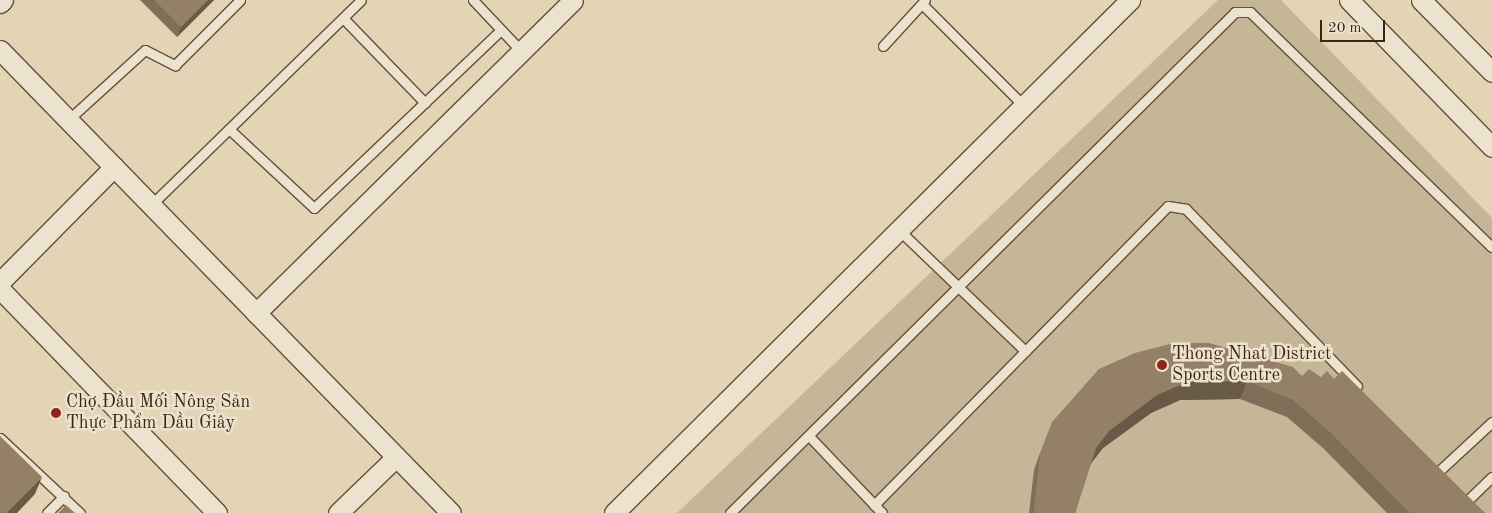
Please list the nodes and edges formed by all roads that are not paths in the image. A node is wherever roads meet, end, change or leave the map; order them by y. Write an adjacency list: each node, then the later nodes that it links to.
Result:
1 (240, 0): 17 (lane)
2 (361, 0): 9 (lane)
3 (473, 0): 10 (lane)
4 (573, 0): 13 (street)
5 (1130, 0): 16 (street)
6 (1349, 0): 19 (street)
7 (1421, 0): 14 (street)
8 (924, 2): 11 (lane); 16 (lane)
9 (343, 18): 15 (lane); 18 (lane)
10 (501, 30): 13 (lane); 15 (lane)
11 (883, 46)
12 (0, 50): 17 (street)
13 (522, 51): 27 (street)
14 (1492, 72)
15 (425, 103): 18 (lane)
16 (1024, 106): 22 (street)
17 (68, 120): 20 (street)
18 (229, 129): 21 (lane)
19 (1492, 147)
20 (114, 167): 21 (street); 24 (street)
21 (151, 205): 27 (street)
22 (898, 230): 25 (lane); 44 (street)
23 (1492, 247): 25 (lane)
24 (0, 282)
25 (959, 288): 28 (lane); 31 (lane)
26 (0, 289): 41 (street)
27 (256, 313): 33 (street)
28 (1025, 351): 29 (lane); 38 (lane)
29 (1364, 393)
30 (1492, 422): 34 (lane)
31 (809, 436): 38 (lane); 45 (lane)
32 (0, 438): 36 (lane)
33 (396, 457): 42 (street); 43 (street)
34 (1432, 464)
35 (1492, 477): 37 (lane)
36 (64, 496): 39 (lane); 40 (lane)
37 (1468, 500)
38 (874, 505): 46 (lane)
39 (47, 513)
40 (80, 513)
41 (218, 513)
42 (338, 513)
43 (451, 513)
44 (614, 513)
45 (730, 513)
46 (882, 513)

